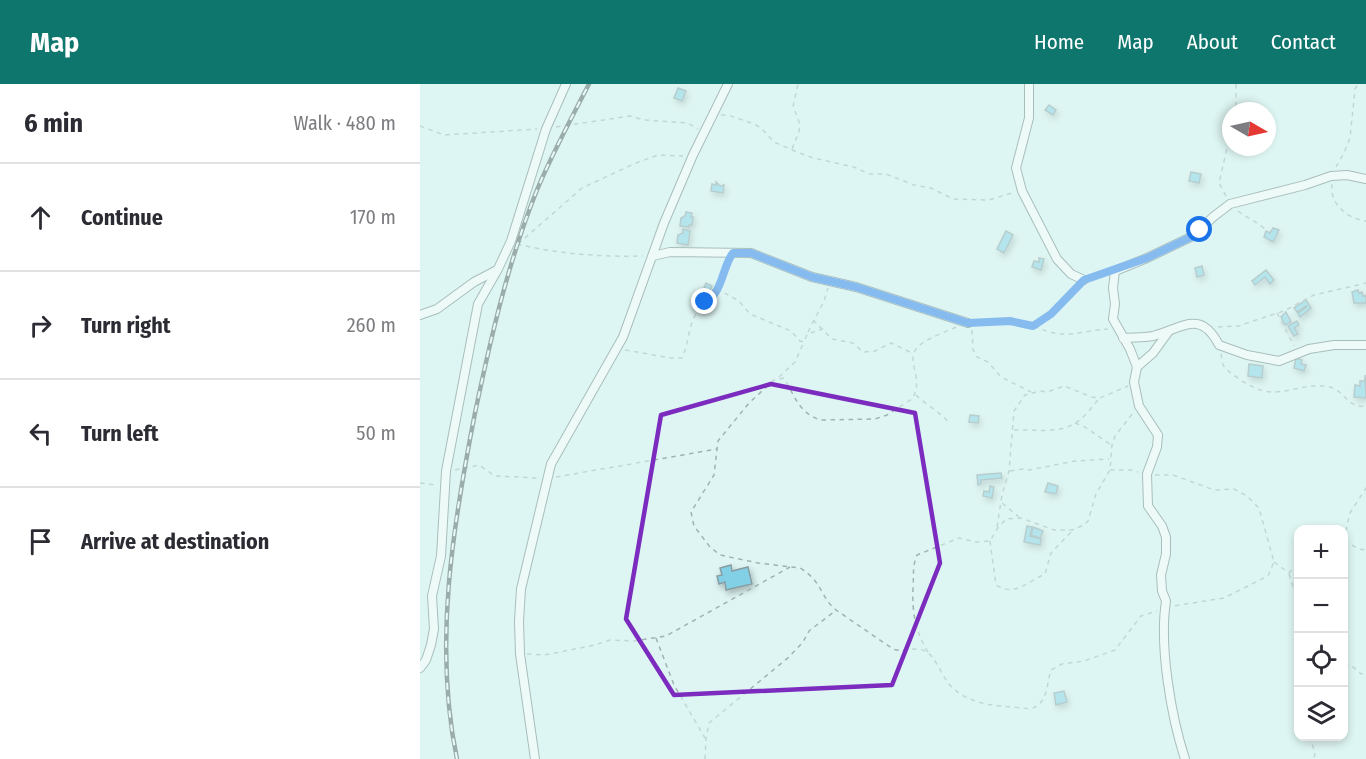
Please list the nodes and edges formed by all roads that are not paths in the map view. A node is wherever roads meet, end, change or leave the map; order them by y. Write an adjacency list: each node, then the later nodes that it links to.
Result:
1 (566, 84): 6 (street)
2 (728, 84): 5 (street)
3 (1029, 84): 7 (street)
4 (1366, 179): 11 (street)
5 (653, 255): 9 (street); 15 (street)
6 (498, 269): 8 (street); 14 (street)
7 (1084, 280)
8 (420, 315)
9 (968, 323)
10 (1170, 329): 11 (street); 12 (street); 13 (street)
11 (1121, 334): 13 (street)
12 (1366, 345)
13 (1137, 367): 16 (street)
14 (420, 668)
15 (535, 759)
16 (1185, 759)

